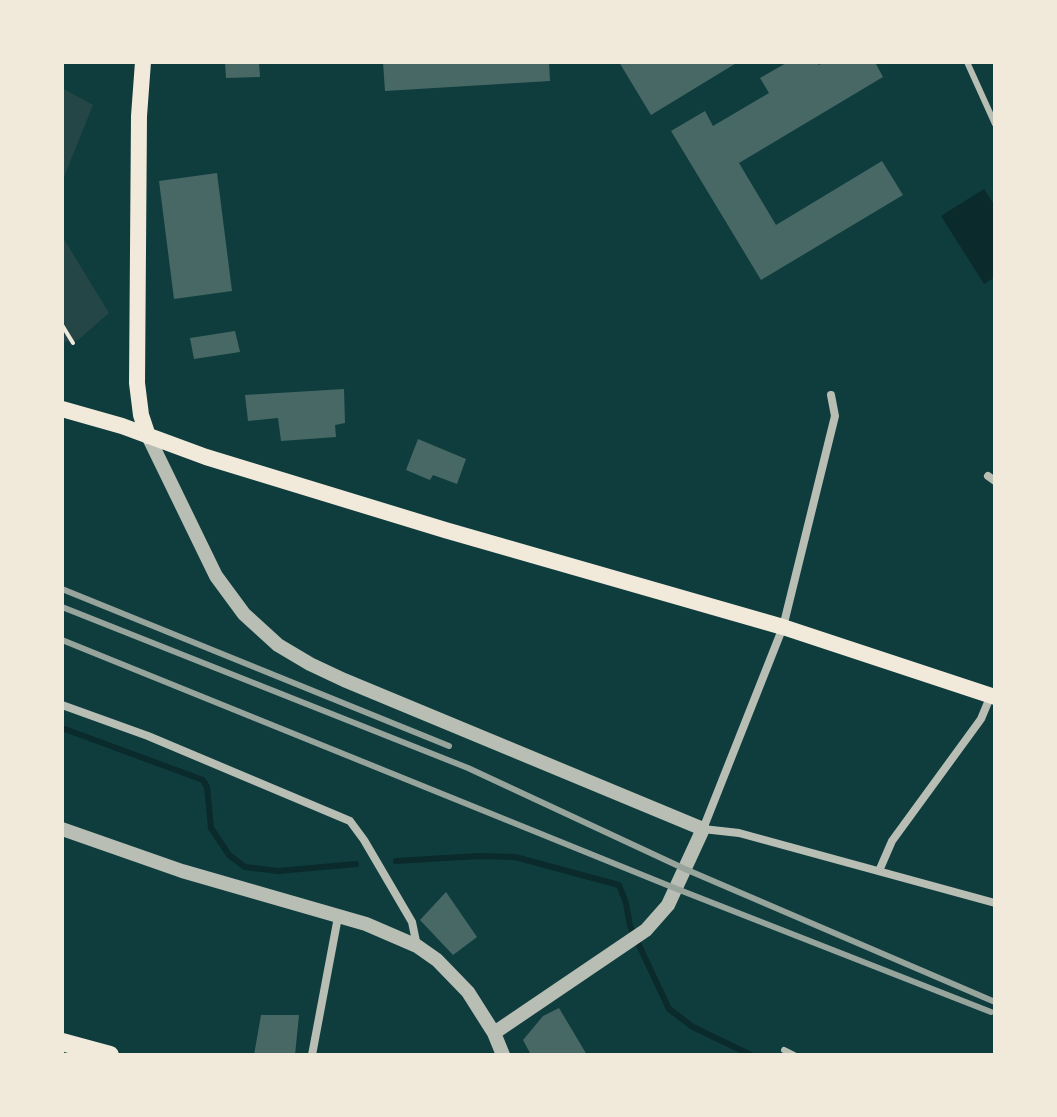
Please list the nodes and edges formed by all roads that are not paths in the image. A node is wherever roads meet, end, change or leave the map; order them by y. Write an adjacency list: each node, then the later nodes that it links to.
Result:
1 (143, 62): 6 (main road)
2 (967, 62): 3 (lane)
3 (995, 124)
4 (831, 395): 7 (street)
5 (62, 409): 6 (main road)
6 (148, 436): 7 (main road); 11 (street)
7 (783, 627): 8 (main road); 11 (street)
8 (993, 696): 12 (street)
9 (62, 705): 15 (street)
10 (62, 829): 14 (street)
11 (703, 829): 12 (street); 16 (street)
12 (879, 871): 13 (street)
13 (995, 903)
14 (338, 917): 15 (street); 20 (street)
15 (417, 946): 16 (street)
16 (494, 1033): 21 (street)
17 (62, 1042): 19 (main road)
18 (784, 1050): 22 (lane)
19 (110, 1055)
20 (312, 1055)
21 (503, 1055)
22 (794, 1055)

